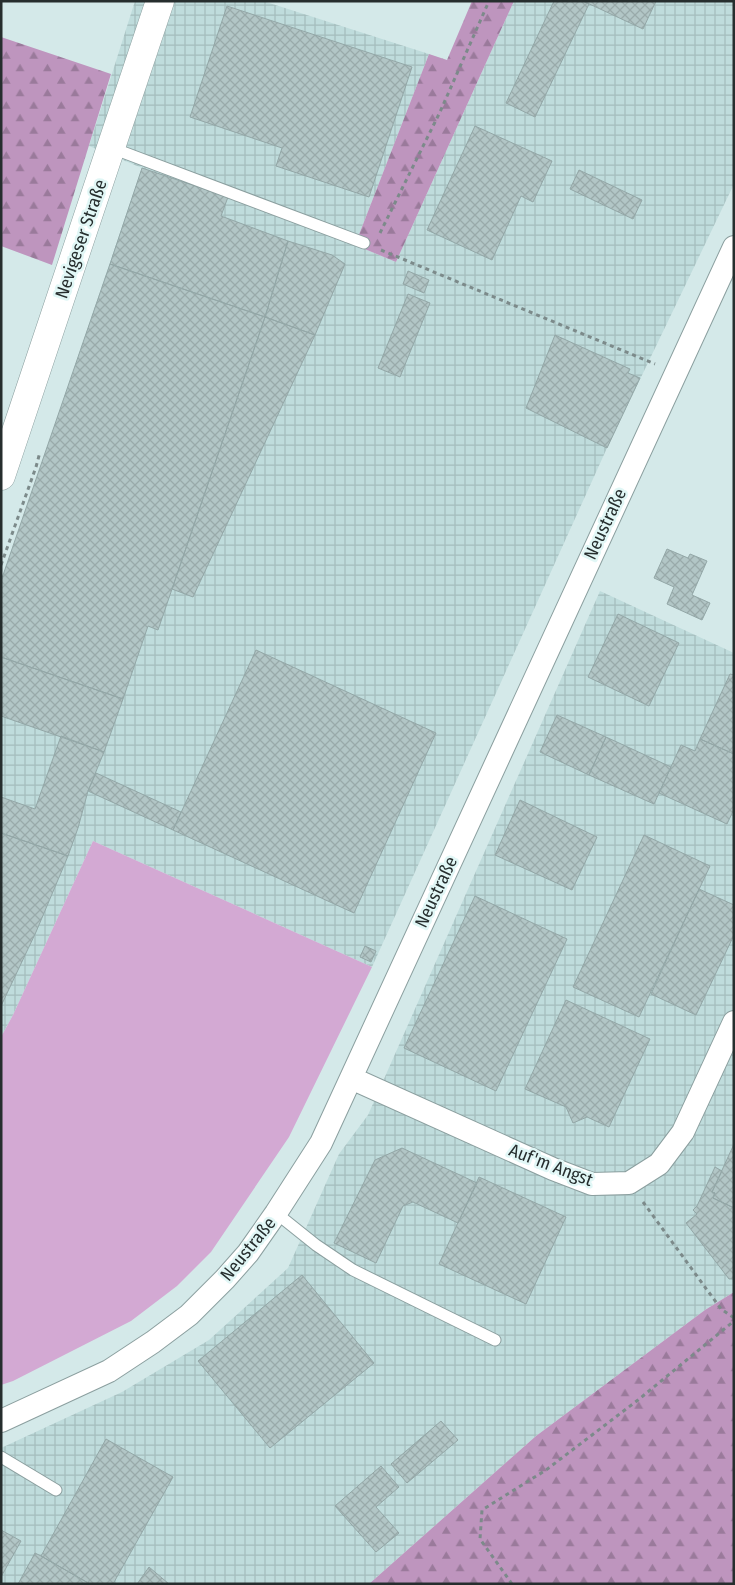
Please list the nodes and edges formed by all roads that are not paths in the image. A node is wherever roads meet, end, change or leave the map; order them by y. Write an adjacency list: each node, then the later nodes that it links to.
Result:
1 (160, 1): 2 (main road, Nevigeser Straße)
2 (112, 148): 3 (lane); 6 (main road, Nevigeser Straße)
3 (370, 245)
4 (734, 247): 5 (street, Neustraße)
5 (726, 283): 8 (street, Neustraße)
6 (1, 476)
7 (734, 1022): 8 (street, Auf'm Angst)
8 (350, 1078): 9 (street, Neustraße)
9 (276, 1214): 10 (lane); 11 (street, Neustraße)
10 (495, 1340)
11 (1, 1421)
12 (1, 1456): 13 (lane)
13 (56, 1490)

